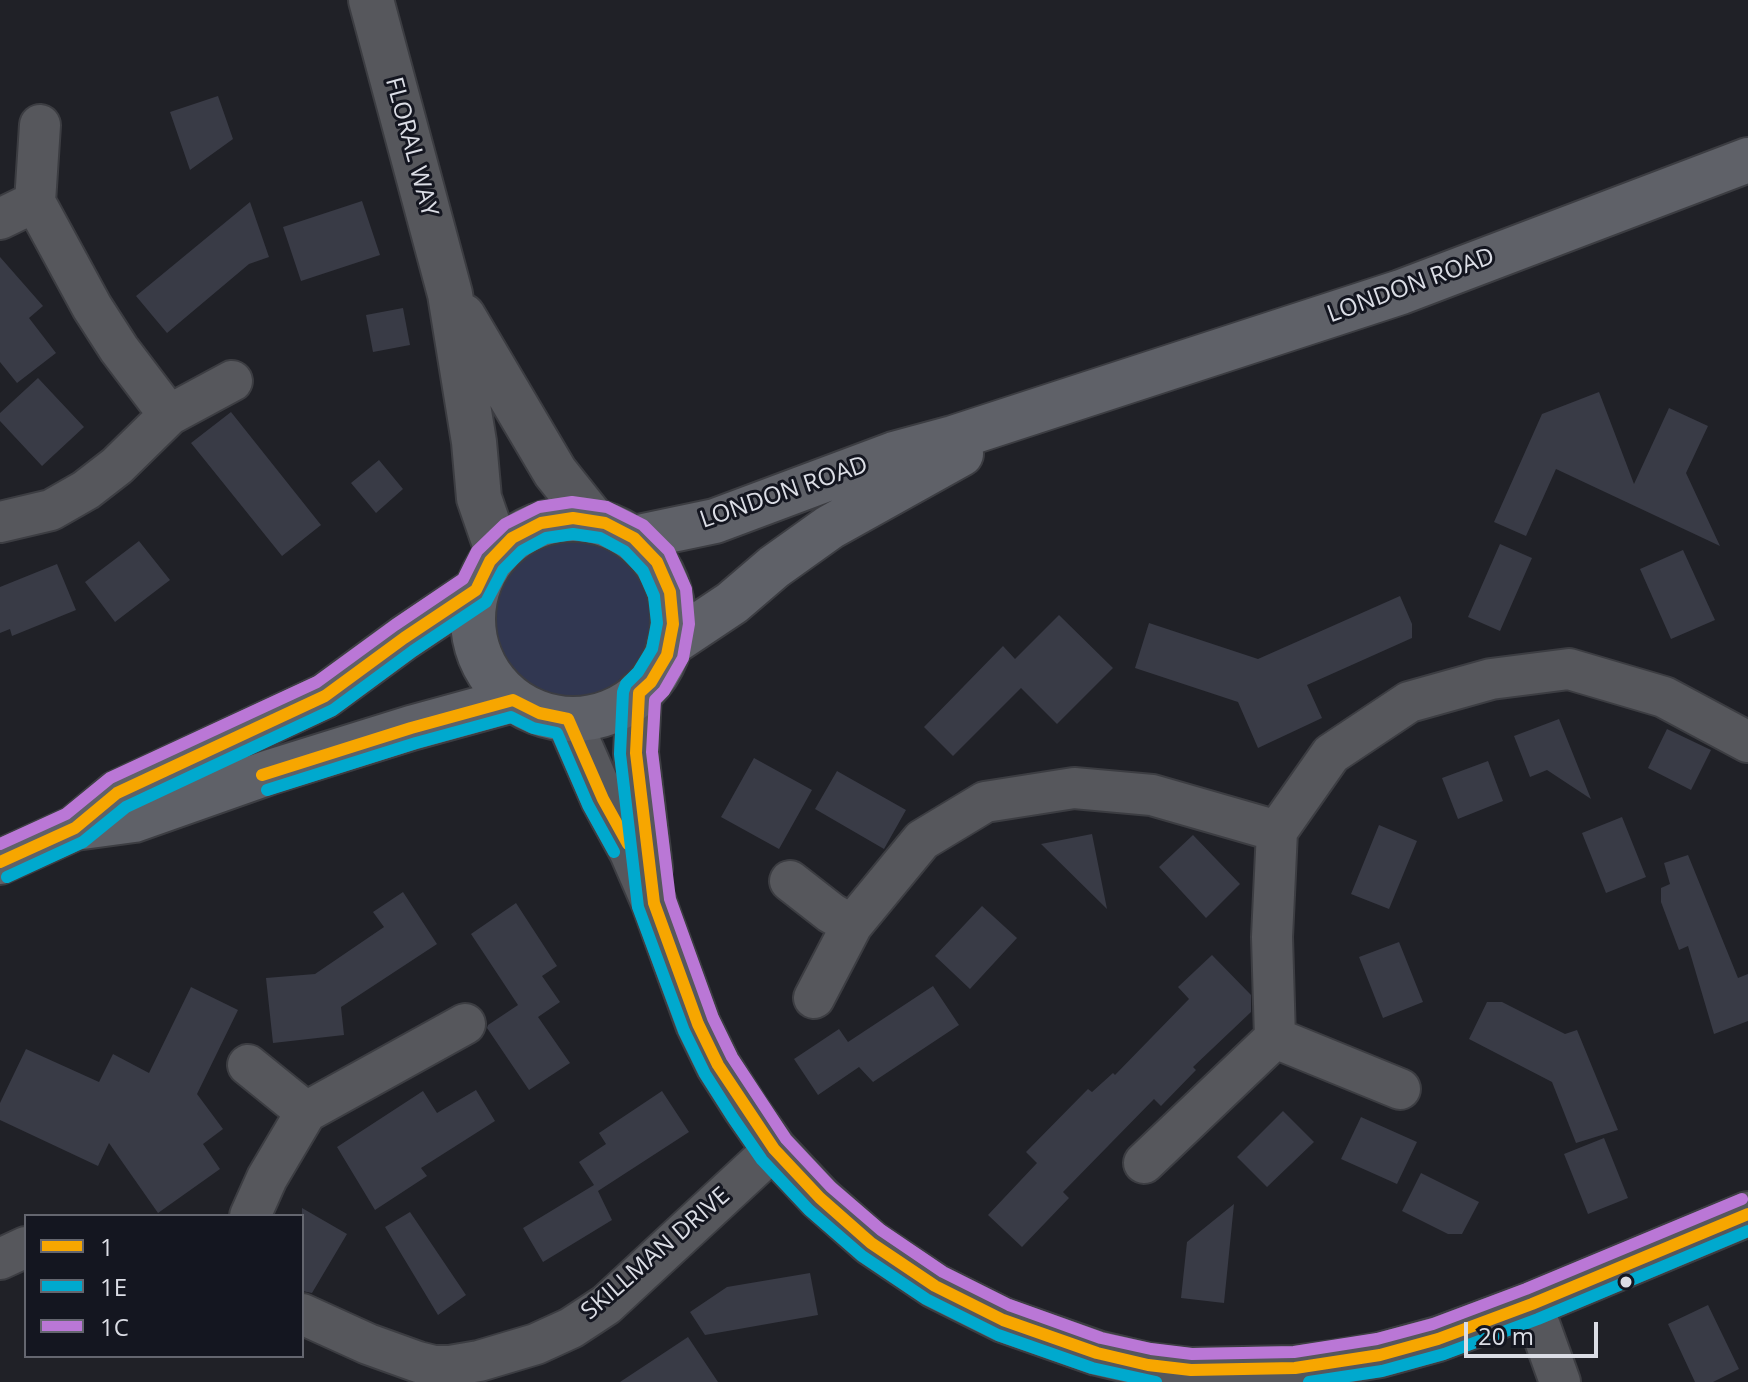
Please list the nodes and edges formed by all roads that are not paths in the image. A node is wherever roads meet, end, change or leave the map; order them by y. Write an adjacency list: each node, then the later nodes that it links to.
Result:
1 (371, 0): 5 (street, FLORAL WAY)
2 (40, 125): 4 (street)
3 (1748, 160): 7 (main road, LONDON ROAD)
4 (18, 211): 8 (street)
5 (450, 294): 9 (street, FLORAL WAY); 12 (street, FLORAL WAY)
6 (232, 381): 8 (street)
7 (1070, 399): 11 (main road, LONDON ROAD); 14 (main road, LONDON ROAD)
8 (169, 415): 10 (street)
9 (594, 521): 11 (main road); 12 (main road)
10 (0, 522)
11 (634, 538): 14 (main road)
12 (498, 553): 13 (main road)
13 (476, 590): 16 (main road); 19 (main road)
14 (669, 645): 15 (main road)
15 (639, 693): 17 (main road); 23 (street)
16 (513, 700): 17 (main road); 19 (main road)
17 (568, 719): 23 (street)
18 (1748, 742): 20 (street)
19 (75, 828): 21 (main road)
20 (1277, 831): 24 (street); 27 (street)
21 (0, 862)
22 (790, 881): 24 (street)
23 (654, 903): 31 (street)
24 (852, 925): 25 (street)
25 (814, 998)
26 (465, 1024): 30 (street)
27 (1275, 1038): 29 (street); 32 (street)
28 (248, 1065): 30 (street)
29 (1400, 1089)
30 (306, 1112): 33 (street)
31 (774, 1149): 37 (street); 39 (street, SKILLMAN DRIVE)
32 (1144, 1163)
33 (251, 1214)
34 (1748, 1214): 37 (street)
35 (24, 1248): 36 (street)
36 (0, 1259)
37 (1532, 1304): 40 (street)
38 (304, 1315): 39 (street, SKILLMAN DRIVE)
39 (418, 1372)
40 (1560, 1382)

